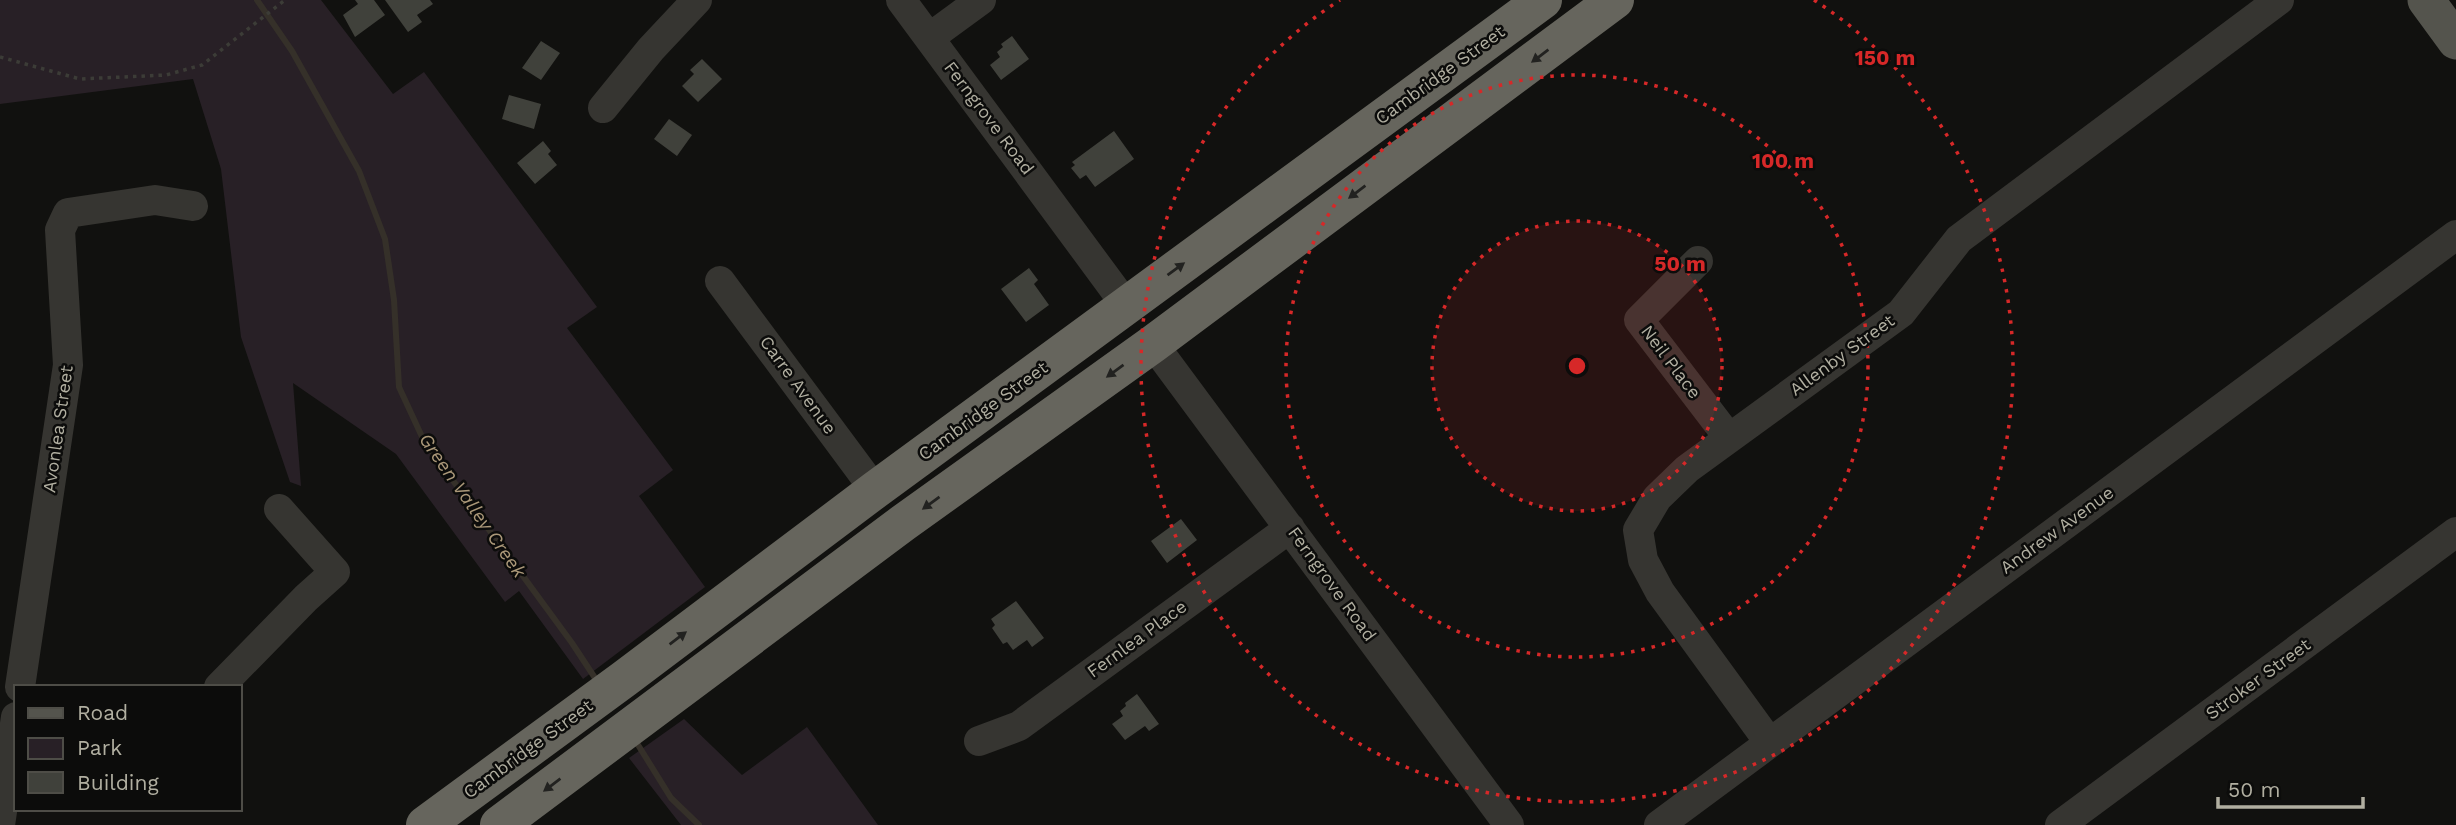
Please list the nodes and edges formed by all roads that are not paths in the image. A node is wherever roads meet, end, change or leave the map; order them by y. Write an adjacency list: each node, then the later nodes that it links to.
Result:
1 (696, 0): 10 (street)
2 (901, 0): 8 (street, Ferngrove Road)
3 (981, 0): 8 (street)
4 (1543, 0): 15 (highway, Cambridge Street, one-way to 4)
5 (1615, 0): 16 (highway, one-way to 16)
6 (2279, 0): 17 (street, Allenby Street)
7 (2426, 0): 9 (main road)
8 (929, 38): 15 (street, Ferngrove Road)
9 (2456, 41)
10 (603, 108)
11 (193, 206): 22 (street, Avonlea Street)
12 (2456, 235): 26 (street, Andrew Avenue)
13 (1698, 261): 17 (street, Neil Place)
14 (720, 281): 18 (street, Carre Avenue)
15 (1126, 304): 18 (highway, Cambridge Street)
16 (1153, 344): 20 (street, Ferngrove Road); 30 (highway, one-way to 30)
17 (1729, 438): 26 (street, Allenby Street)
18 (875, 490): 29 (highway, Cambridge Street, one-way to 18)
19 (279, 509): 23 (street)
20 (1290, 528): 24 (street, Fernlea Place); 31 (street, Ferngrove Road)
21 (2456, 532): 33 (street, Stroker Street)
22 (20, 685)
23 (221, 685)
24 (979, 741)
25 (14, 742): 27 (street)
26 (1769, 742): 32 (street, Andrew Avenue)
27 (10, 793): 28 (street)
28 (0, 825)
29 (425, 825)
30 (499, 825)
31 (1510, 825)
32 (1659, 825)
33 (2060, 825)

